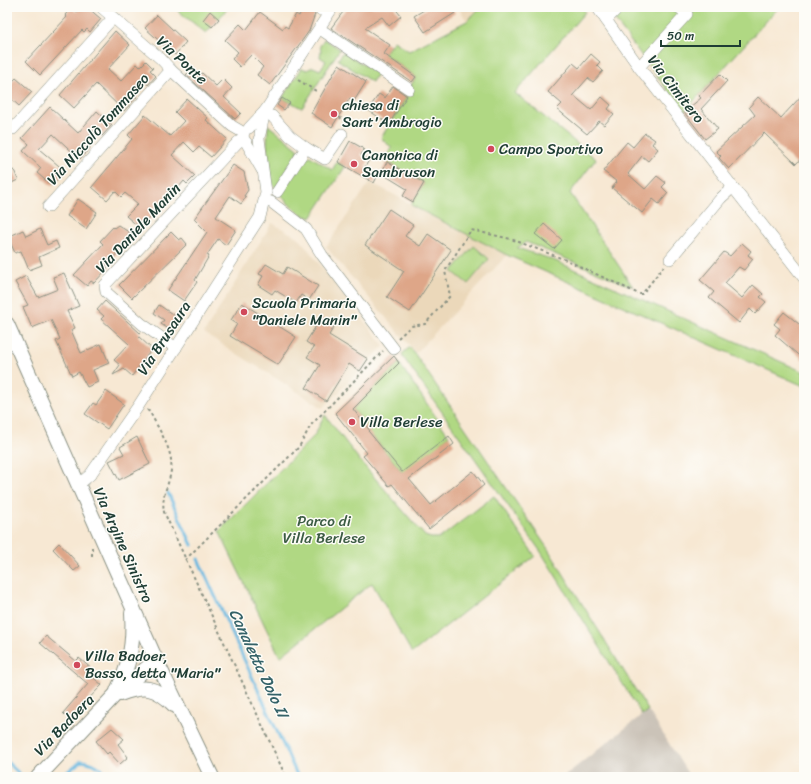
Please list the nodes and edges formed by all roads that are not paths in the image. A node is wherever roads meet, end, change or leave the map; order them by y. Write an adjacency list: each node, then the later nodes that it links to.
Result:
1 (101, 7): 6 (street, Via Ponte)
2 (597, 7): 7 (street, Via Cimitero)
3 (619, 7): 7 (street)
4 (678, 7): 9 (street)
5 (329, 8): 8 (street, Via Brusaura)
6 (113, 18): 10 (street, Via Ponte); 13 (street)
7 (606, 20): 9 (street, Via Cimitero)
8 (320, 29): 11 (street); 12 (street, Via Brusaura)
9 (639, 67): 19 (street, Via Cimitero)
10 (171, 70): 15 (street, Via Ponte); 22 (street, Via Niccolò Tommaseo)
11 (409, 89)
12 (268, 113): 15 (street, Via Brusaura); 16 (street, Via Brusaura); 17 (street)
13 (13, 129)
14 (342, 134): 17 (street)
15 (246, 136): 16 (street); 18 (street, Via Brusaura); 27 (street, Via Daniele Manin)
16 (259, 136): 18 (street, Via Brusaura)
17 (305, 150): 20 (street)
18 (262, 170): 21 (street, Via Brusaura)
19 (733, 187): 23 (street); 24 (street, Via Cimitero)
20 (277, 192)
21 (265, 201): 26 (street); 27 (street, Via Brusaura)
22 (48, 208)
23 (670, 259)
24 (804, 278)
25 (7, 324): 28 (main road, Via Argine Sinistro)
26 (393, 346)
27 (176, 348): 28 (street, Via Brusaura)
28 (78, 485): 29 (main road, Via Argine Sinistro)
29 (131, 604): 30 (main road, Via Argine Sinistro); 31 (main road, Via Badoera)
30 (156, 660): 31 (main road, Via Badoera); 32 (main road, Via Argine Sinistro)
31 (115, 696): 32 (main road, Via Badoera); 33 (main road, Via Badoera)
32 (182, 715): 34 (main road, Via Argine Sinistro)
33 (38, 777)
34 (212, 777)

